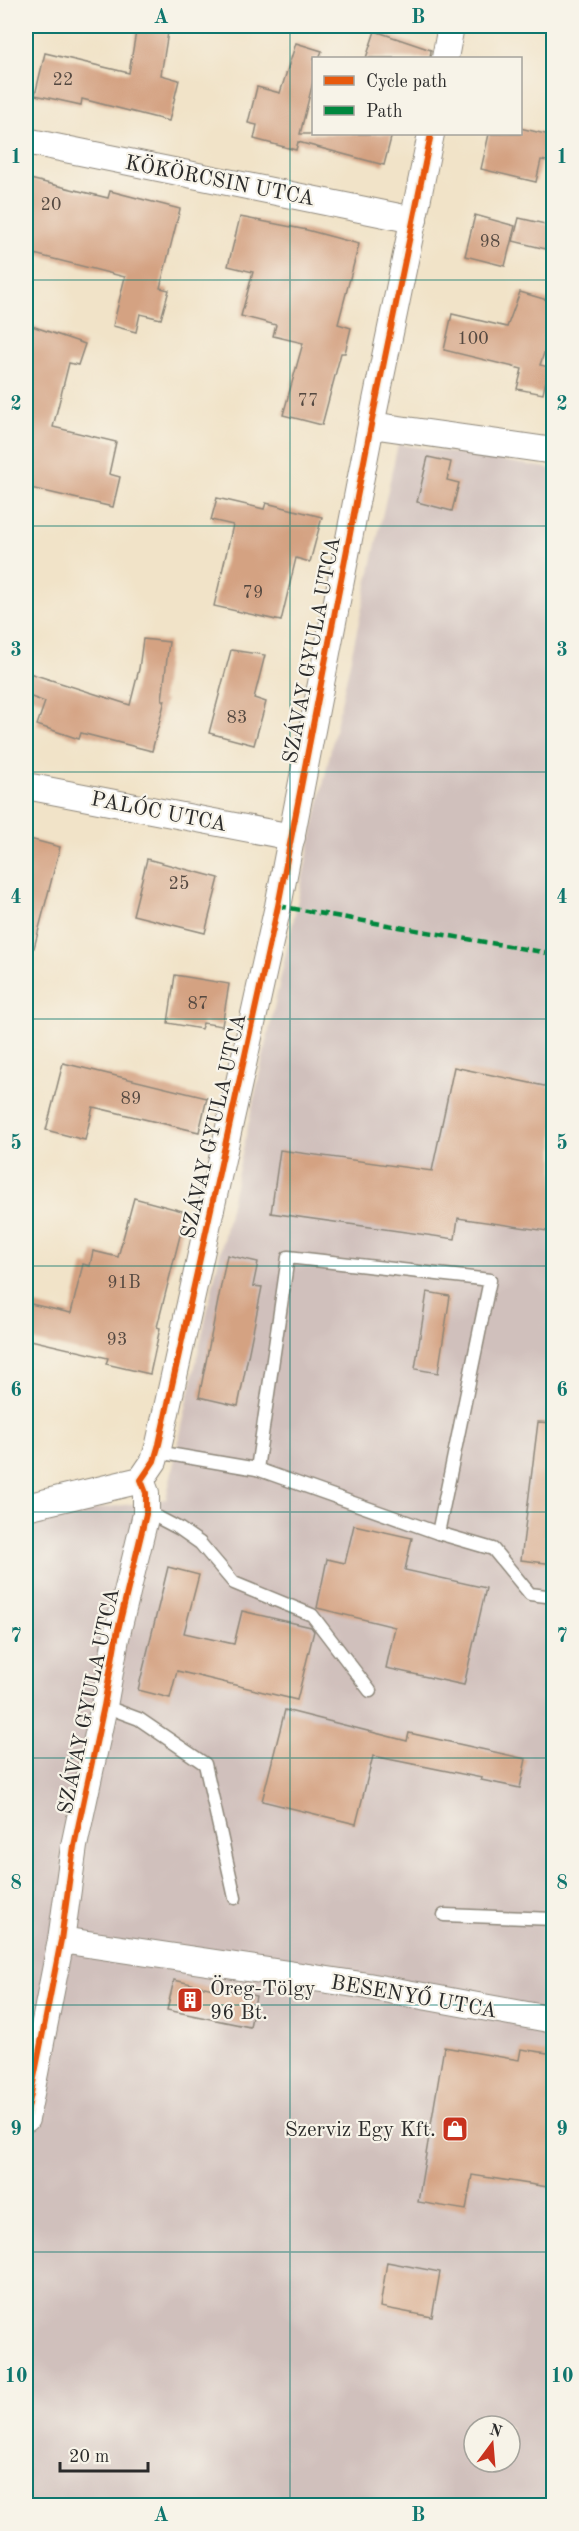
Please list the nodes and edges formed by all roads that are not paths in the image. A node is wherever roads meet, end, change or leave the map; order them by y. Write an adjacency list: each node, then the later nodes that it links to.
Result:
1 (451, 26): 2 (street)
2 (445, 57)
3 (431, 135): 5 (street, SZÁVAY GYULA UTCA)
4 (26, 141): 5 (street, KÖKÖRCSIN UTCA)
5 (414, 220): 6 (street, SZÁVAY GYULA UTCA)
6 (371, 425): 7 (street); 9 (street, SZÁVAY GYULA UTCA)
7 (554, 451)
8 (26, 786): 9 (street, PALÓC UTCA)
9 (292, 837): 10 (street, SZÁVAY GYULA UTCA)
10 (157, 1452): 11 (lane); 12 (street, SZÁVAY GYULA UTCA)
11 (257, 1469): 15 (lane); 15 (lane)
12 (141, 1480): 13 (street); 14 (street, SZÁVAY GYULA UTCA)
13 (26, 1507)
14 (146, 1514): 17 (lane); 18 (street, SZÁVAY GYULA UTCA)
15 (438, 1533): 16 (lane)
16 (554, 1597)
17 (370, 1691)
18 (105, 1706): 19 (lane); 22 (street, SZÁVAY GYULA UTCA)
19 (235, 1898)
20 (444, 1916): 21 (lane)
21 (554, 1919)
22 (61, 1940): 23 (street, BESENYŐ UTCA); 24 (street, SZÁVAY GYULA UTCA)
23 (554, 2020)
24 (26, 2119)

